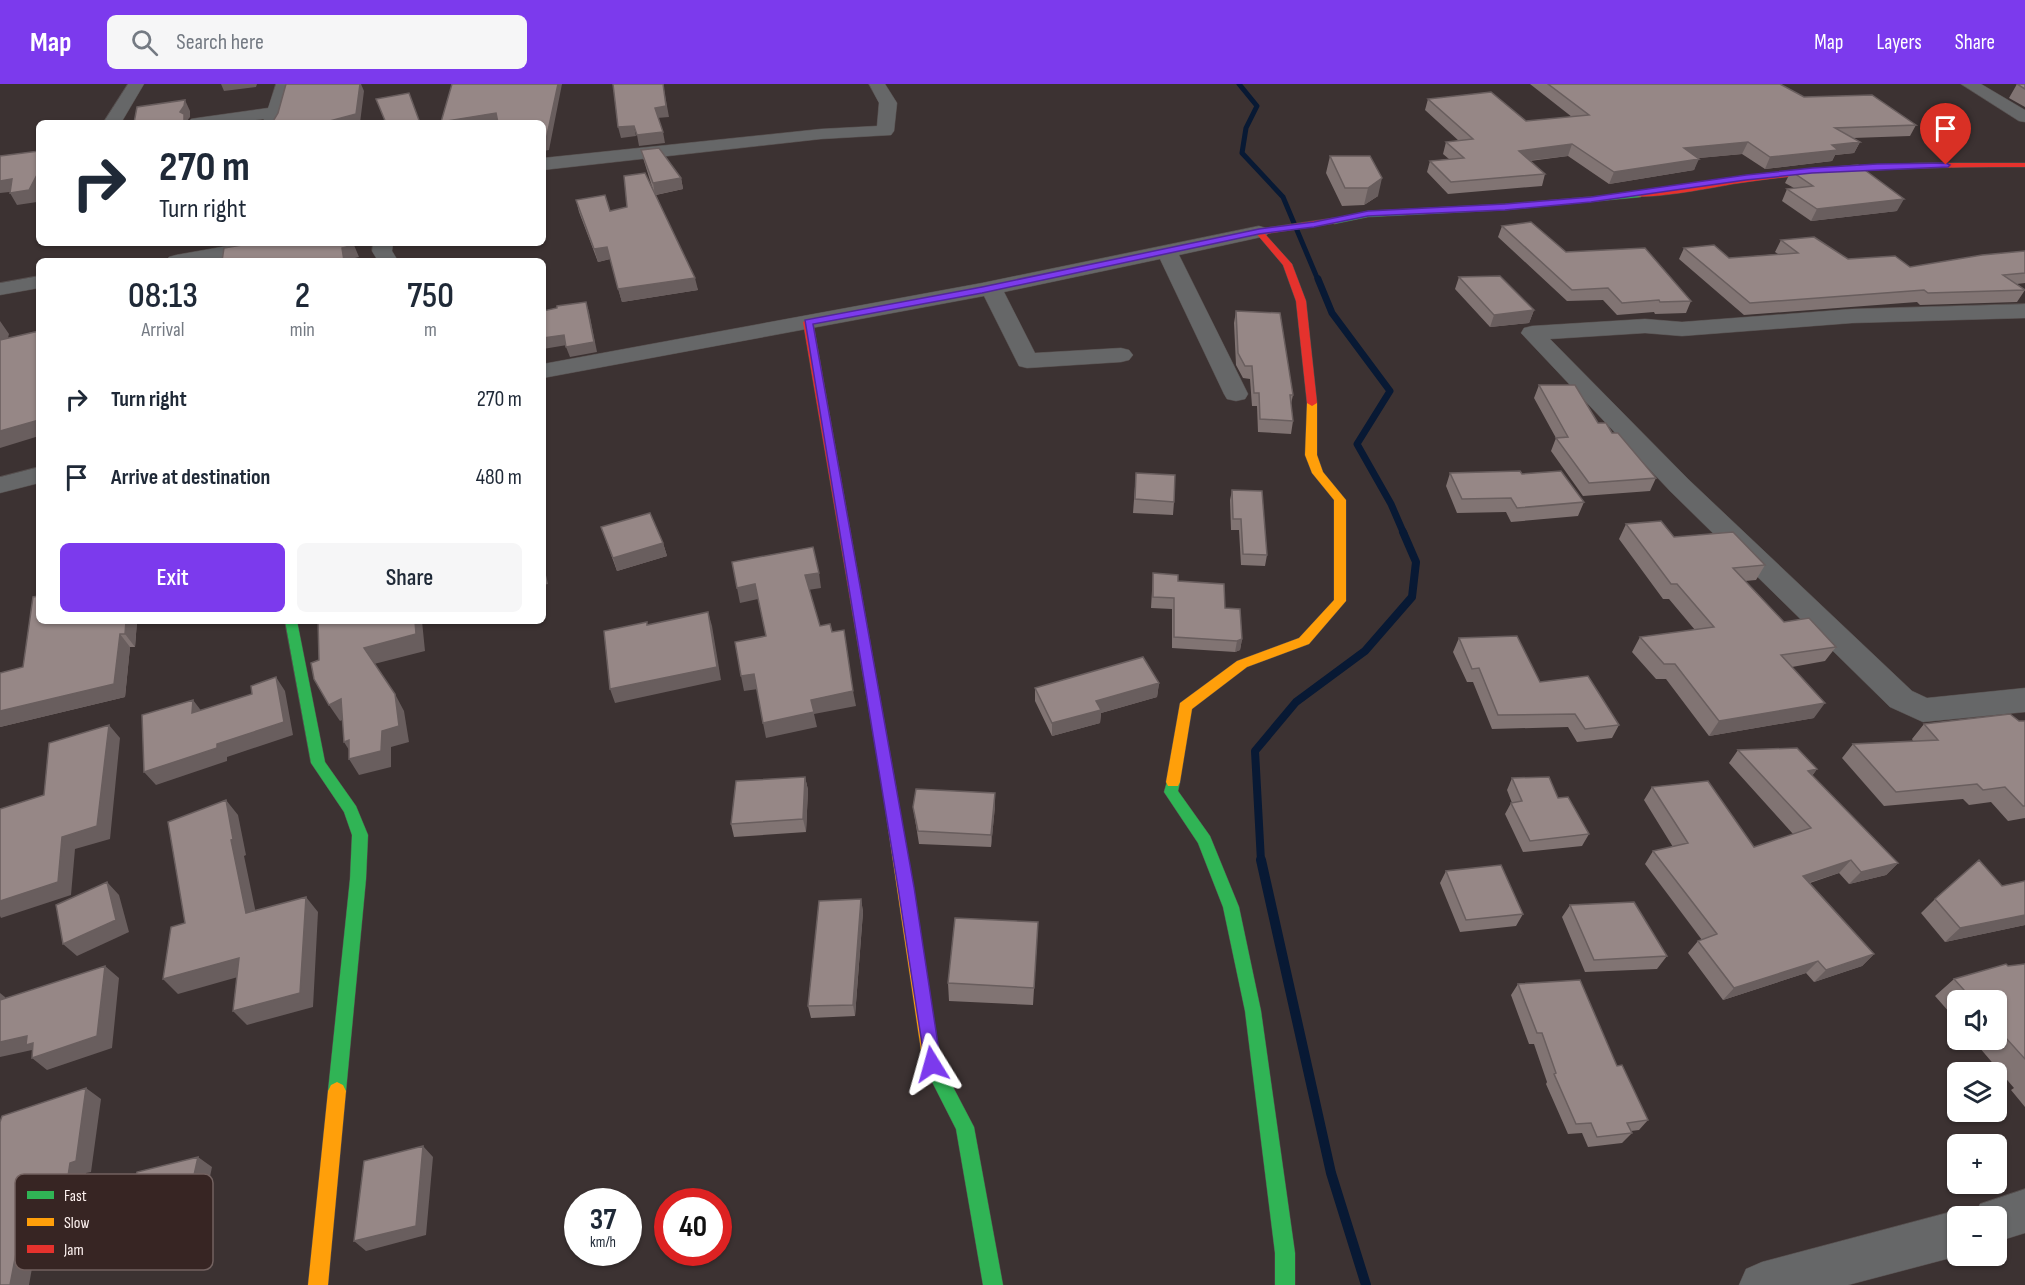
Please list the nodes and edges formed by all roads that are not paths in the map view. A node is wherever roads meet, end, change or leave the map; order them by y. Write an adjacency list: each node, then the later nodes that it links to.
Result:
1 (136, 84): 7 (street)
2 (284, 84): 5 (street)
3 (877, 84): 9 (street)
4 (1969, 84): 6 (street)
5 (272, 117): 8 (street)
6 (2025, 117)
7 (114, 120)
8 (234, 120)
9 (546, 164)
10 (2025, 165): 11 (street)
11 (1259, 232): 13 (street); 32 (street)
12 (231, 247): 14 (street)
13 (1167, 251): 16 (street); 22 (street)
14 (188, 258)
15 (36, 283): 17 (street)
16 (991, 288): 19 (street); 20 (street)
17 (0, 289)
18 (2025, 311): 26 (street)
19 (808, 322): 21 (street); 31 (street)
20 (1121, 355)
21 (546, 370)
22 (1236, 394)
23 (36, 476): 24 (street)
24 (0, 485)
25 (292, 624): 30 (street)
26 (2025, 699)
27 (2025, 1211): 28 (street)
28 (2007, 1217)
29 (1947, 1236): 33 (street)
30 (318, 1285)
31 (993, 1285)
32 (1285, 1285)
33 (1762, 1285)

